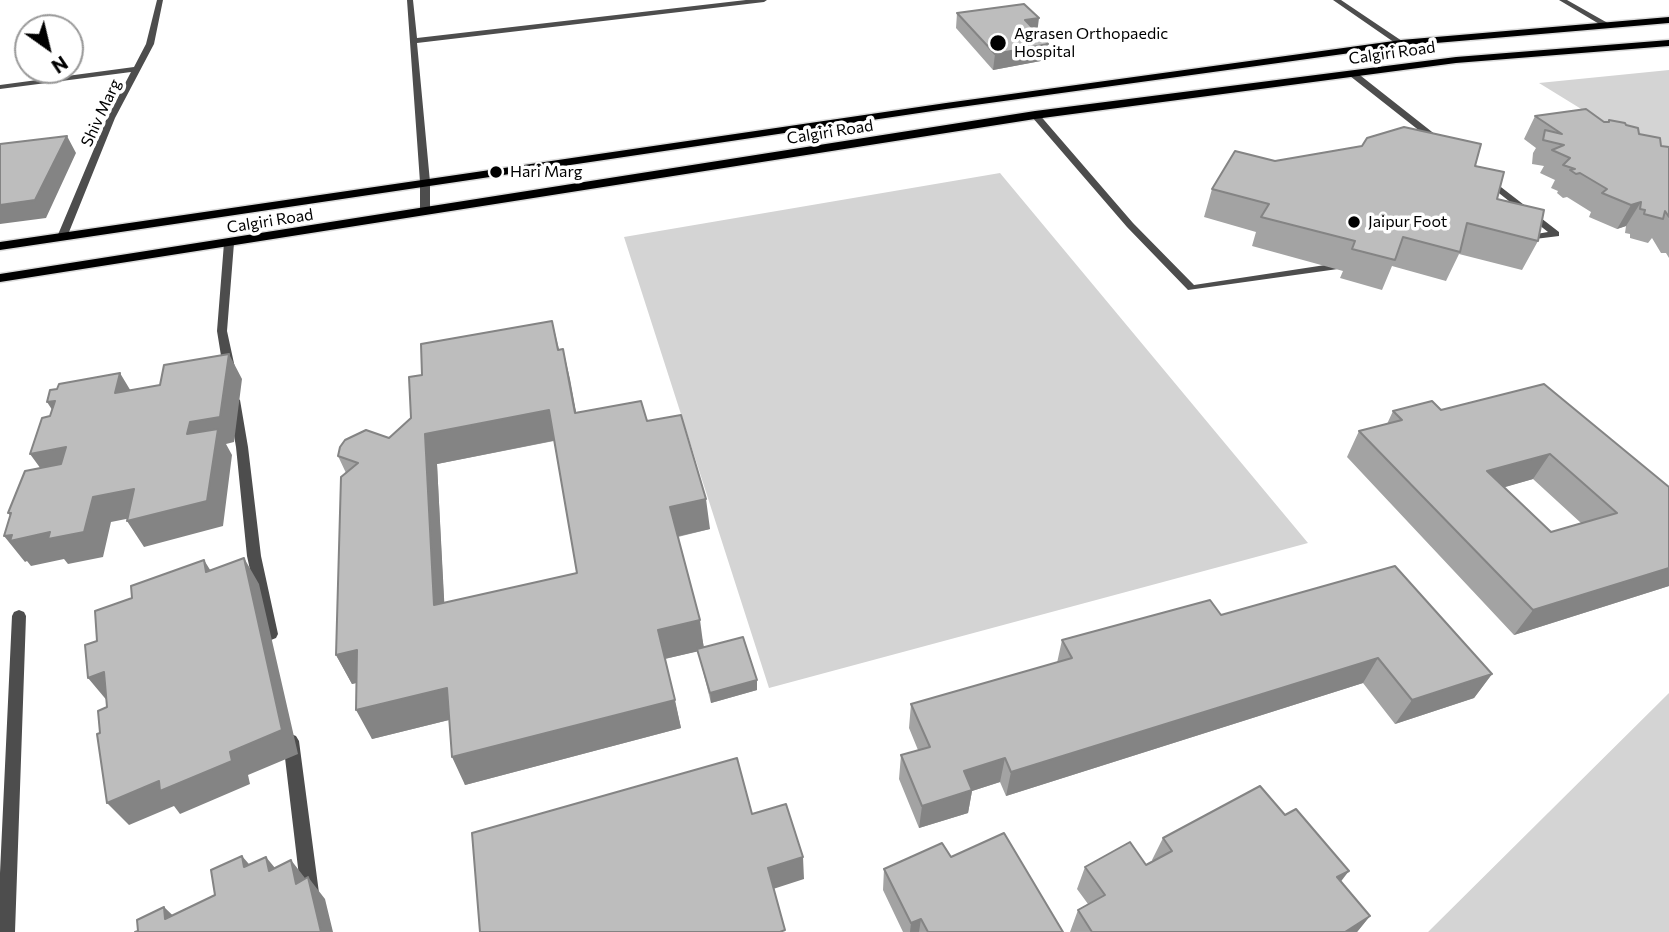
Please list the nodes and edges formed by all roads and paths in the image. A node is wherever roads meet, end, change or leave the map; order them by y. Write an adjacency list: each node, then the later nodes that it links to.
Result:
1 (160, 0): 13 (street, Shiv Marg)
2 (410, 0): 10 (street)
3 (676, 0): 7 (street)
4 (764, 0): 7 (street)
5 (1336, 0): 11 (street)
6 (1562, 0): 9 (street)
7 (682, 10): 10 (street)
8 (1669, 20): 9 (main road, Calgiri Road)
9 (1609, 26): 11 (main road, Calgiri Road)
10 (413, 41): 19 (street)
11 (1401, 43): 19 (main road, Calgiri Road)
12 (1669, 43): 14 (main road, Calgiri Road)
13 (137, 69): 15 (street); 21 (street, Shiv Marg)
14 (1353, 74): 16 (main road, Calgiri Road); 17 (street)
15 (0, 87)
16 (1035, 115): 20 (main road, Calgiri Road); 25 (street)
17 (1451, 151)
18 (1483, 176): 22 (street)
19 (425, 182): 20 (street); 21 (main road, Calgiri Road)
20 (425, 212): 23 (main road, Calgiri Road)
21 (62, 237): 24 (main road, Calgiri Road)
22 (1516, 240)
23 (229, 243): 26 (main road, Calgiri Road); 28 (street)
24 (0, 246)
25 (1354, 264)
26 (0, 278)
27 (19, 616): 31 (street)
28 (274, 649)
29 (289, 728): 30 (street)
30 (312, 903)
31 (6, 932)

